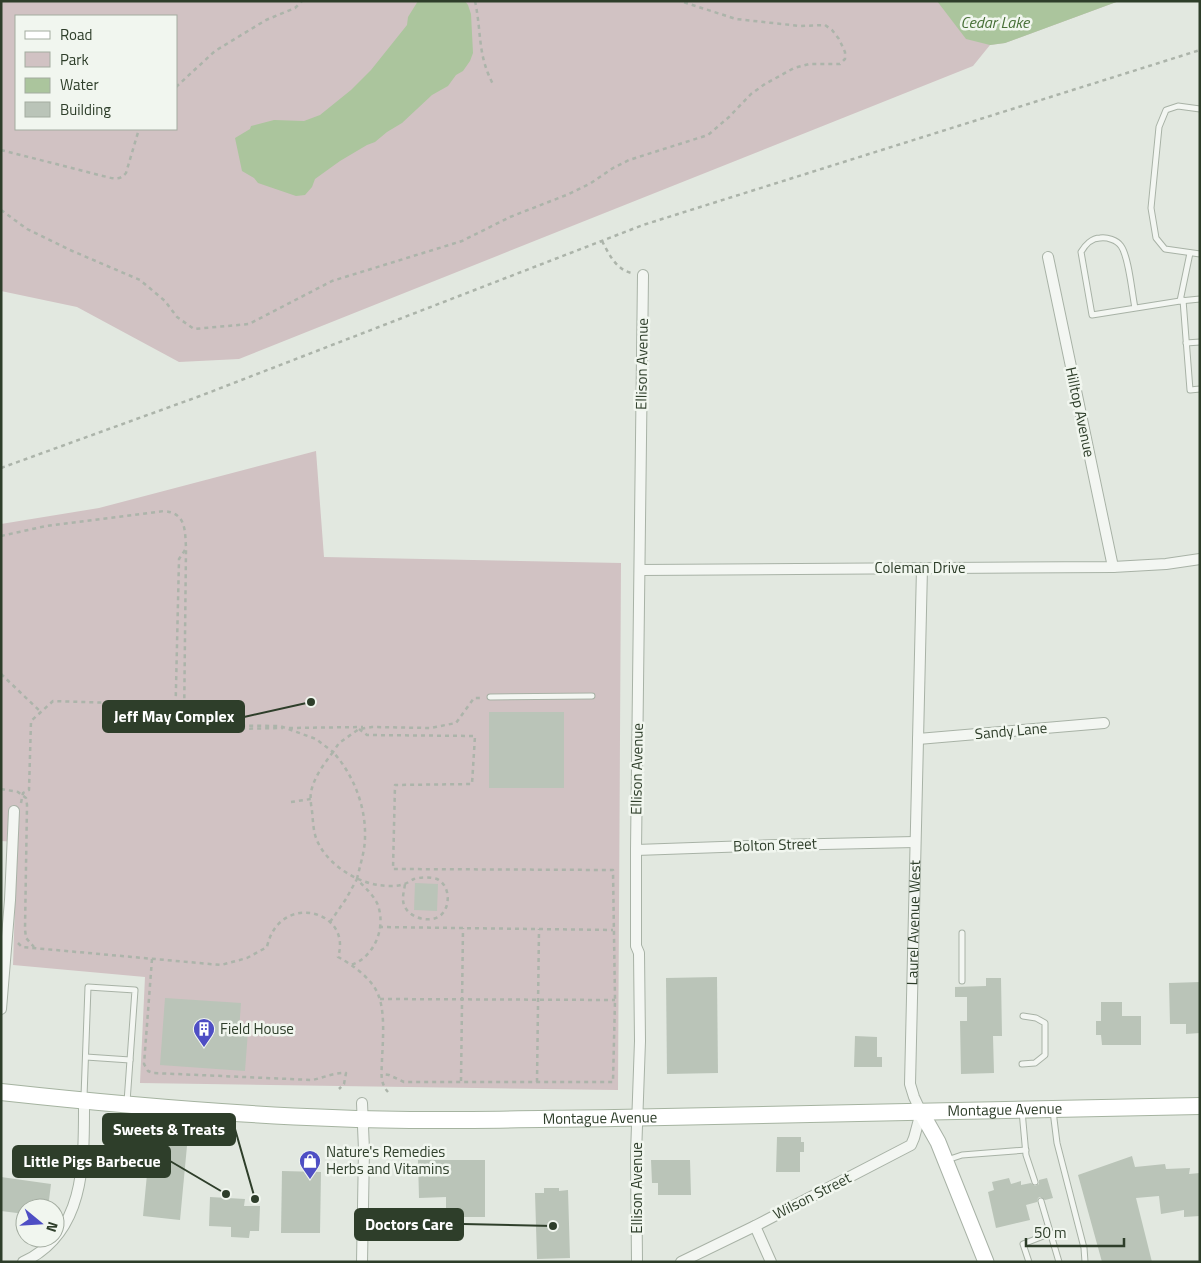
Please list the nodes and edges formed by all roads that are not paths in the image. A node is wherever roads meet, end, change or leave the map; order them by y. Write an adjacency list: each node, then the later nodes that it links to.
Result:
1 (1200, 109): 2 (lane)
2 (1190, 252): 3 (lane); 7 (lane)
3 (1200, 254)
4 (1048, 257): 13 (street, Hilltop Avenue)
5 (643, 275): 15 (street, Ellison Avenue)
6 (1200, 299): 7 (lane)
7 (1182, 300): 8 (lane); 10 (lane)
8 (1135, 308): 8 (lane)
9 (1200, 342): 10 (lane)
10 (1186, 343): 11 (lane)
11 (1200, 389)
12 (1200, 559): 13 (street, Coleman Drive)
13 (1113, 567): 14 (street, Coleman Drive)
14 (922, 568): 15 (street, Coleman Drive); 19 (street, Laurel Avenue West)
15 (640, 570): 22 (street, Ellison Avenue)
16 (490, 696): 17 (lane)
17 (592, 696)
18 (1104, 723): 19 (street, Sandy Lane)
19 (918, 740): 21 (street, Laurel Avenue West)
20 (17, 809): 25 (street)
21 (915, 842): 22 (street, Bolton Street); 37 (street, Laurel Avenue West)
22 (636, 850): 38 (street, Ellison Avenue)
23 (962, 933): 24 (lane)
24 (962, 981)
25 (1, 1009)
26 (1022, 1016): 29 (lane)
27 (86, 1057): 28 (lane); 28 (lane); 31 (lane)
28 (130, 1060): 32 (lane)
29 (1022, 1064)
30 (1, 1092): 31 (main road, Montague Avenue)
31 (84, 1101): 32 (main road, Montague Avenue); 45 (street)
32 (127, 1104): 36 (main road, Montague Avenue)
33 (1200, 1106): 34 (main road, Montague Avenue)
34 (1053, 1108): 35 (main road, Montague Avenue); 53 (lane)
35 (1022, 1109): 37 (main road, Montague Avenue); 39 (lane)
36 (362, 1111): 38 (main road, Montague Avenue); 46 (street)
37 (920, 1112): 38 (main road, Montague Avenue); 40 (street, Laurel Avenue West); 43 (street, Wilson Street)
38 (638, 1117): 47 (street, Ellison Avenue)
39 (1026, 1150): 40 (lane); 41 (lane)
40 (945, 1160): 50 (street, Laurel Avenue West)
41 (1035, 1182)
42 (1041, 1201): 44 (lane)
43 (755, 1226): 48 (street, Wilson Street); 49 (street)
44 (1051, 1233): 51 (lane); 52 (lane)
45 (23, 1262)
46 (362, 1262)
47 (637, 1262)
48 (680, 1262)
49 (770, 1262)
50 (986, 1262)
51 (1029, 1262)
52 (1059, 1262)
53 (1085, 1262)

